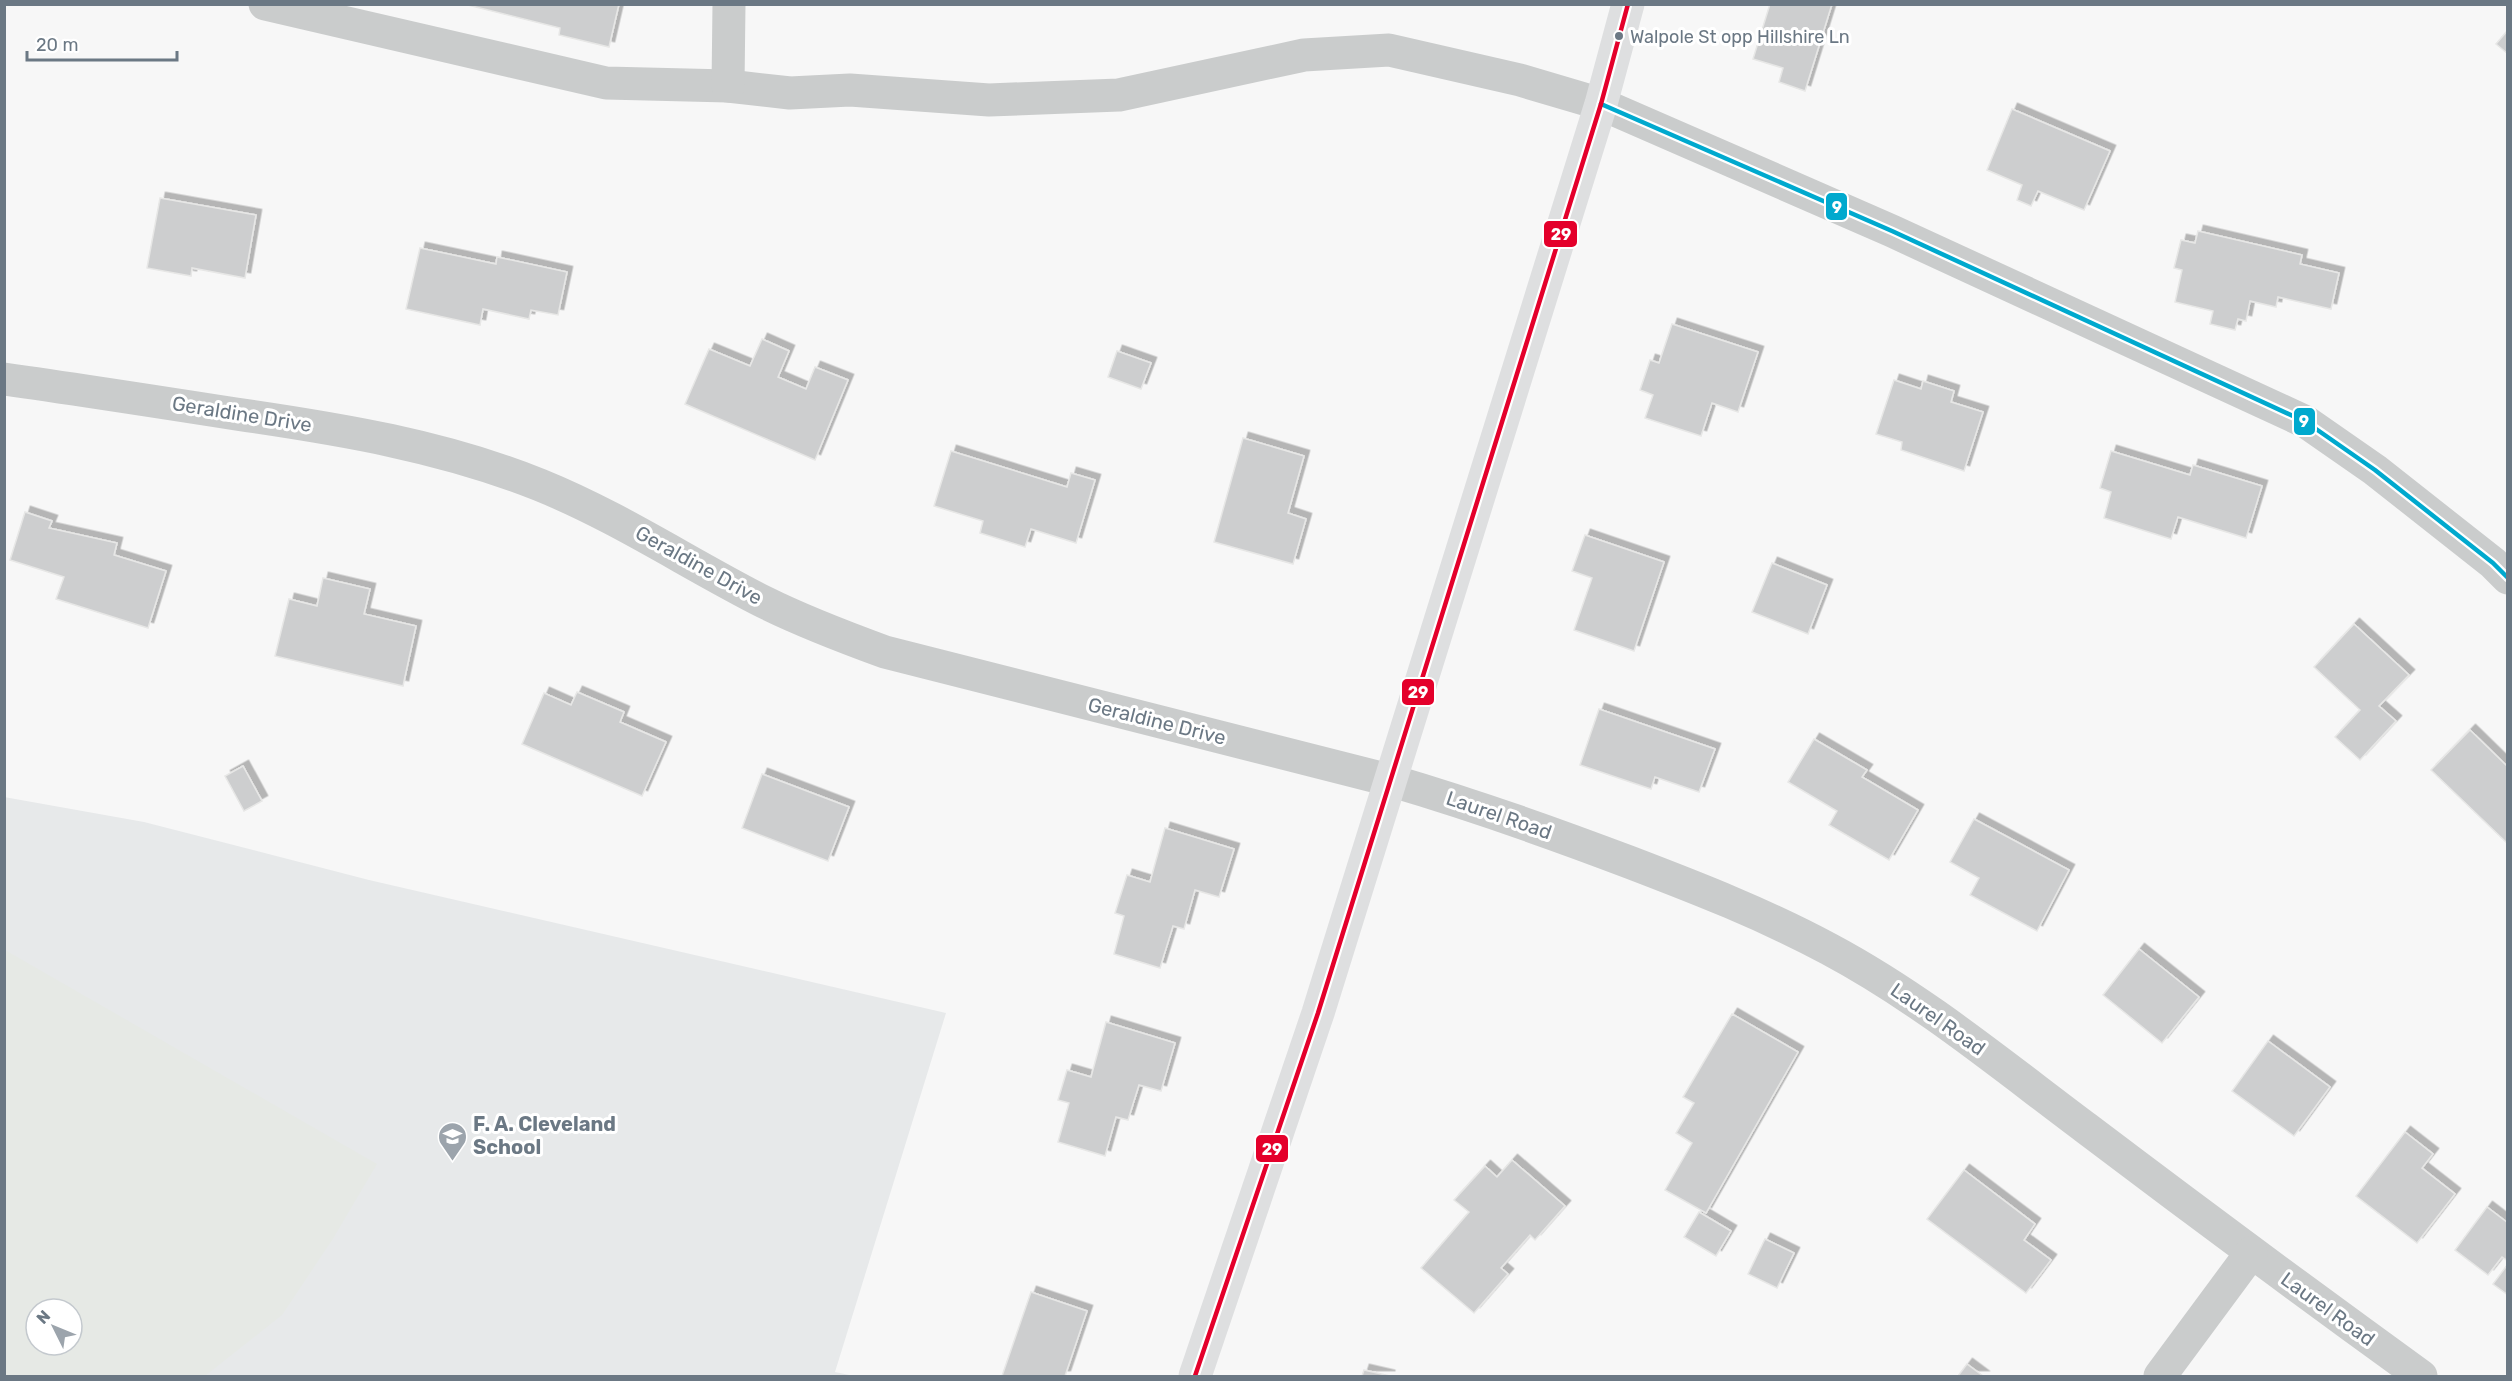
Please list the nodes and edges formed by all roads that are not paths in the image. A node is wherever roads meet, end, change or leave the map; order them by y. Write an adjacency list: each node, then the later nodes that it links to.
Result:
1 (265, 4): 4 (street)
2 (729, 4): 4 (street)
3 (1628, 4): 5 (main road)
4 (728, 86): 5 (street)
5 (1601, 104): 7 (street); 8 (main road)
6 (4, 379): 8 (street, Geraldine Drive)
7 (2508, 578)
8 (1389, 780): 9 (street, Laurel Road); 10 (main road)
9 (2252, 1253): 11 (street); 12 (street, Laurel Road)
10 (1195, 1377)
11 (2160, 1377)
12 (2421, 1377)

